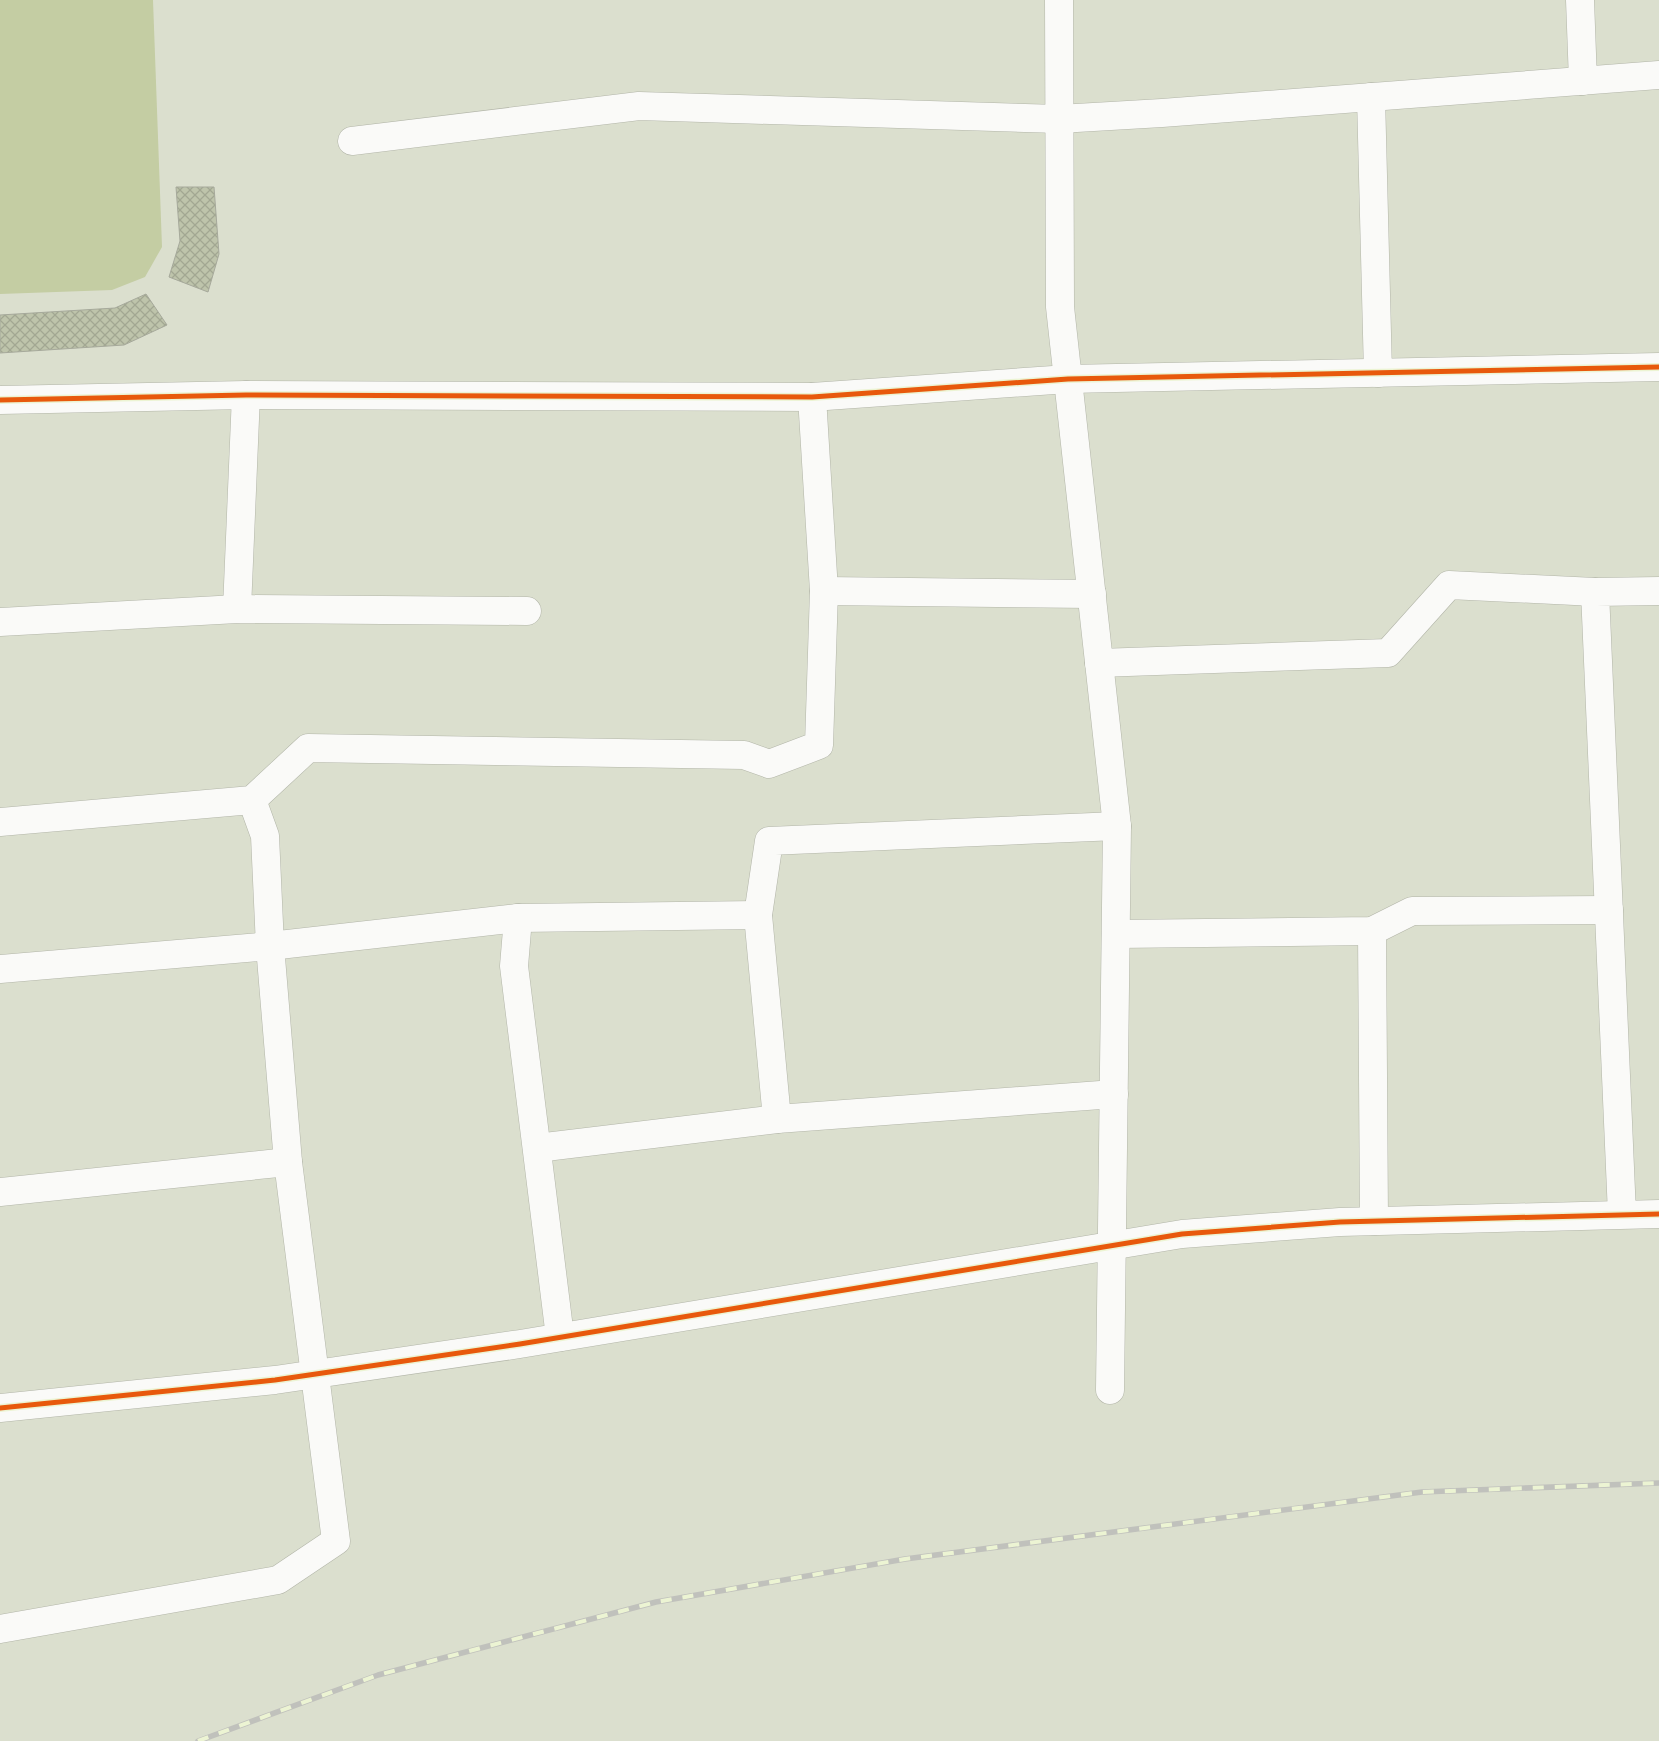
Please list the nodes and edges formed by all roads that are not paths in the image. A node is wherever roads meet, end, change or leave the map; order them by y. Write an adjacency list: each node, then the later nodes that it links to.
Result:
1 (1059, 0): 6 (street)
2 (1580, 0): 4 (street)
3 (1659, 75): 4 (street)
4 (1583, 81): 5 (street)
5 (1371, 97): 6 (street); 9 (street)
6 (1059, 119): 7 (street); 10 (street)
7 (352, 141)
8 (1659, 367): 9 (street)
9 (1378, 373): 10 (street)
10 (1068, 379): 12 (street); 17 (street)
11 (246, 395): 12 (street); 13 (street); 18 (street)
12 (812, 397): 14 (street)
13 (0, 400)
14 (824, 591): 17 (street); 22 (street)
15 (1659, 591): 16 (street)
16 (1595, 592): 21 (street); 25 (street)
17 (1092, 594): 21 (street)
18 (237, 609): 19 (street); 20 (street)
19 (527, 611)
20 (0, 622)
21 (1099, 663): 24 (street)
22 (252, 800): 23 (street); 30 (street)
23 (0, 822)
24 (1117, 826): 26 (street); 29 (street)
25 (1609, 910): 28 (street); 37 (street)
26 (758, 915): 27 (street); 33 (street)
27 (518, 918): 30 (street); 34 (street)
28 (1372, 931): 29 (street); 39 (street)
29 (1116, 934): 32 (street)
30 (270, 946): 31 (street); 35 (street)
31 (0, 969)
32 (1114, 1094): 33 (street); 40 (street)
33 (777, 1119): 34 (street)
34 (538, 1148): 41 (street)
35 (288, 1162): 36 (street); 42 (street)
36 (0, 1192)
37 (1622, 1214): 38 (street); 39 (street)
38 (1659, 1214)
39 (1374, 1221): 40 (street)
40 (1112, 1247): 41 (street); 43 (street)
41 (560, 1337): 42 (street)
42 (314, 1375): 44 (street); 45 (street)
43 (1110, 1390)
44 (0, 1408)
45 (0, 1629)

